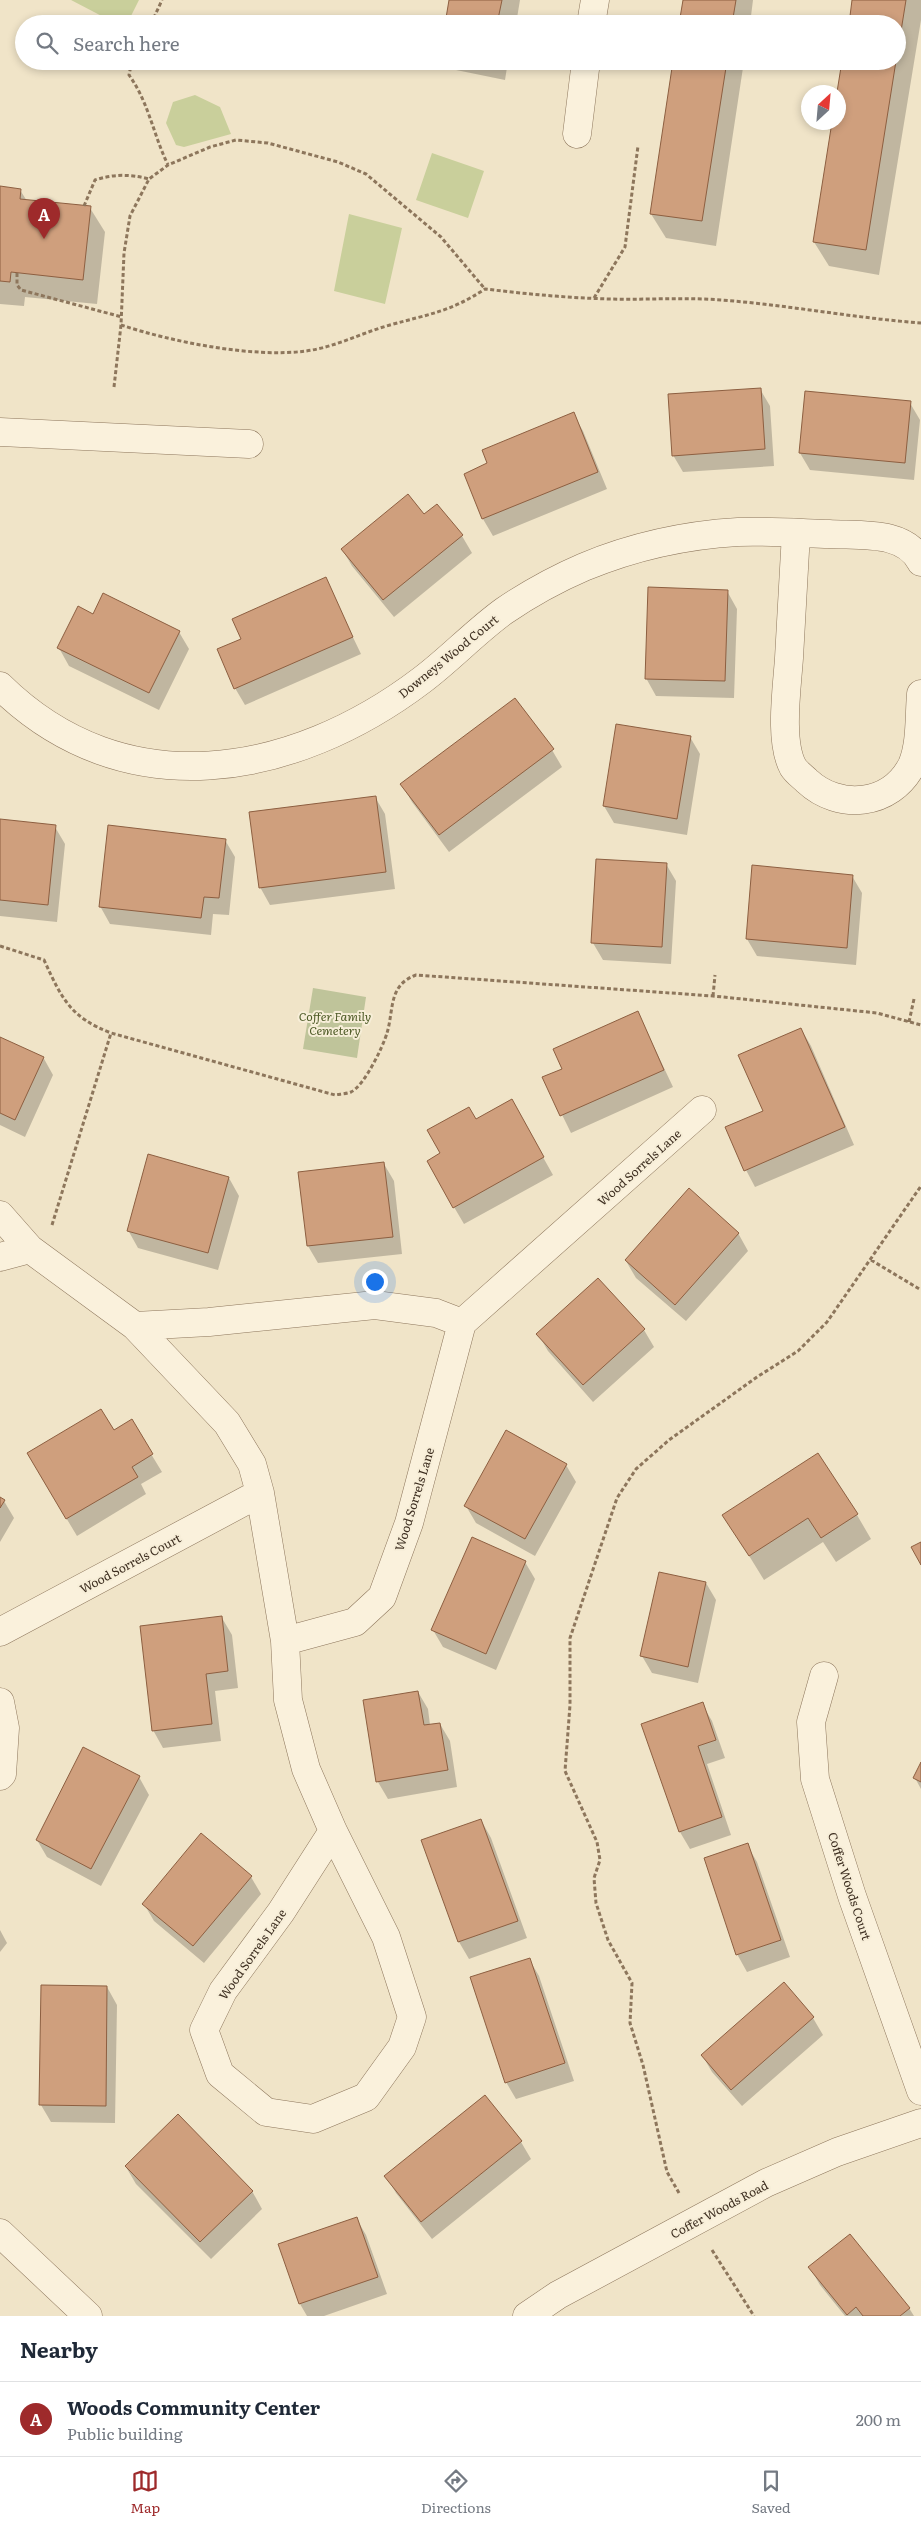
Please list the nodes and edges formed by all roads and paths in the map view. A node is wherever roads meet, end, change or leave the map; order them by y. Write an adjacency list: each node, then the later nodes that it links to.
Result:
1 (162, 0): 3 (path)
2 (594, 0): 4 (street)
3 (154, 15)
4 (592, 15)
5 (130, 70): 9 (path)
6 (585, 70): 7 (street)
7 (577, 134)
8 (638, 146): 14 (path)
9 (168, 165): 10 (path); 13 (path)
10 (149, 178): 11 (path); 15 (path)
11 (84, 206)
12 (17, 273): 15 (path)
13 (485, 289): 14 (path); 17 (path)
14 (594, 298): 16 (path)
15 (122, 317): 17 (path)
16 (921, 323)
17 (122, 325): 18 (path)
18 (114, 387)
19 (0, 432): 20 (street)
20 (248, 444)
21 (796, 533): 22 (street, Downeys Wood Court); 23 (street, Downeys Wood Court); 24 (street)
22 (921, 562)
23 (0, 686)
24 (921, 694)
25 (0, 946): 31 (path)
26 (715, 974): 27 (path)
27 (713, 996): 29 (path); 31 (path)
28 (914, 998): 29 (path)
29 (909, 1022): 30 (path)
30 (921, 1026)
31 (111, 1033): 35 (path)
32 (702, 1110): 39 (street, Wood Sorrels Lane)
33 (921, 1186): 37 (path)
34 (0, 1214): 35 (street, Wood Sorrels Lane)
35 (30, 1249): 36 (street); 40 (street, Wood Sorrels Lane)
36 (0, 1257)
37 (871, 1260): 38 (path); 50 (path)
38 (921, 1290)
39 (462, 1323): 40 (street); 43 (street, Wood Sorrels Lane)
40 (136, 1326): 41 (street, Wood Sorrels Lane)
41 (260, 1493): 42 (street, Wood Sorrels Court); 43 (street, Wood Sorrels Lane)
42 (0, 1632)
43 (285, 1641): 47 (street, Wood Sorrels Lane)
44 (824, 1676): 48 (street, Coffer Woods Court)
45 (0, 1702): 46 (street)
46 (0, 1776)
47 (333, 1831): 47 (street, Wood Sorrels Lane)
48 (921, 2091)
49 (921, 2122): 54 (street, Coffer Woods Road)
50 (667, 2172)
51 (0, 2233): 53 (street)
52 (716, 2256): 55 (path)
53 (88, 2316)
54 (526, 2316)
55 (754, 2316)

